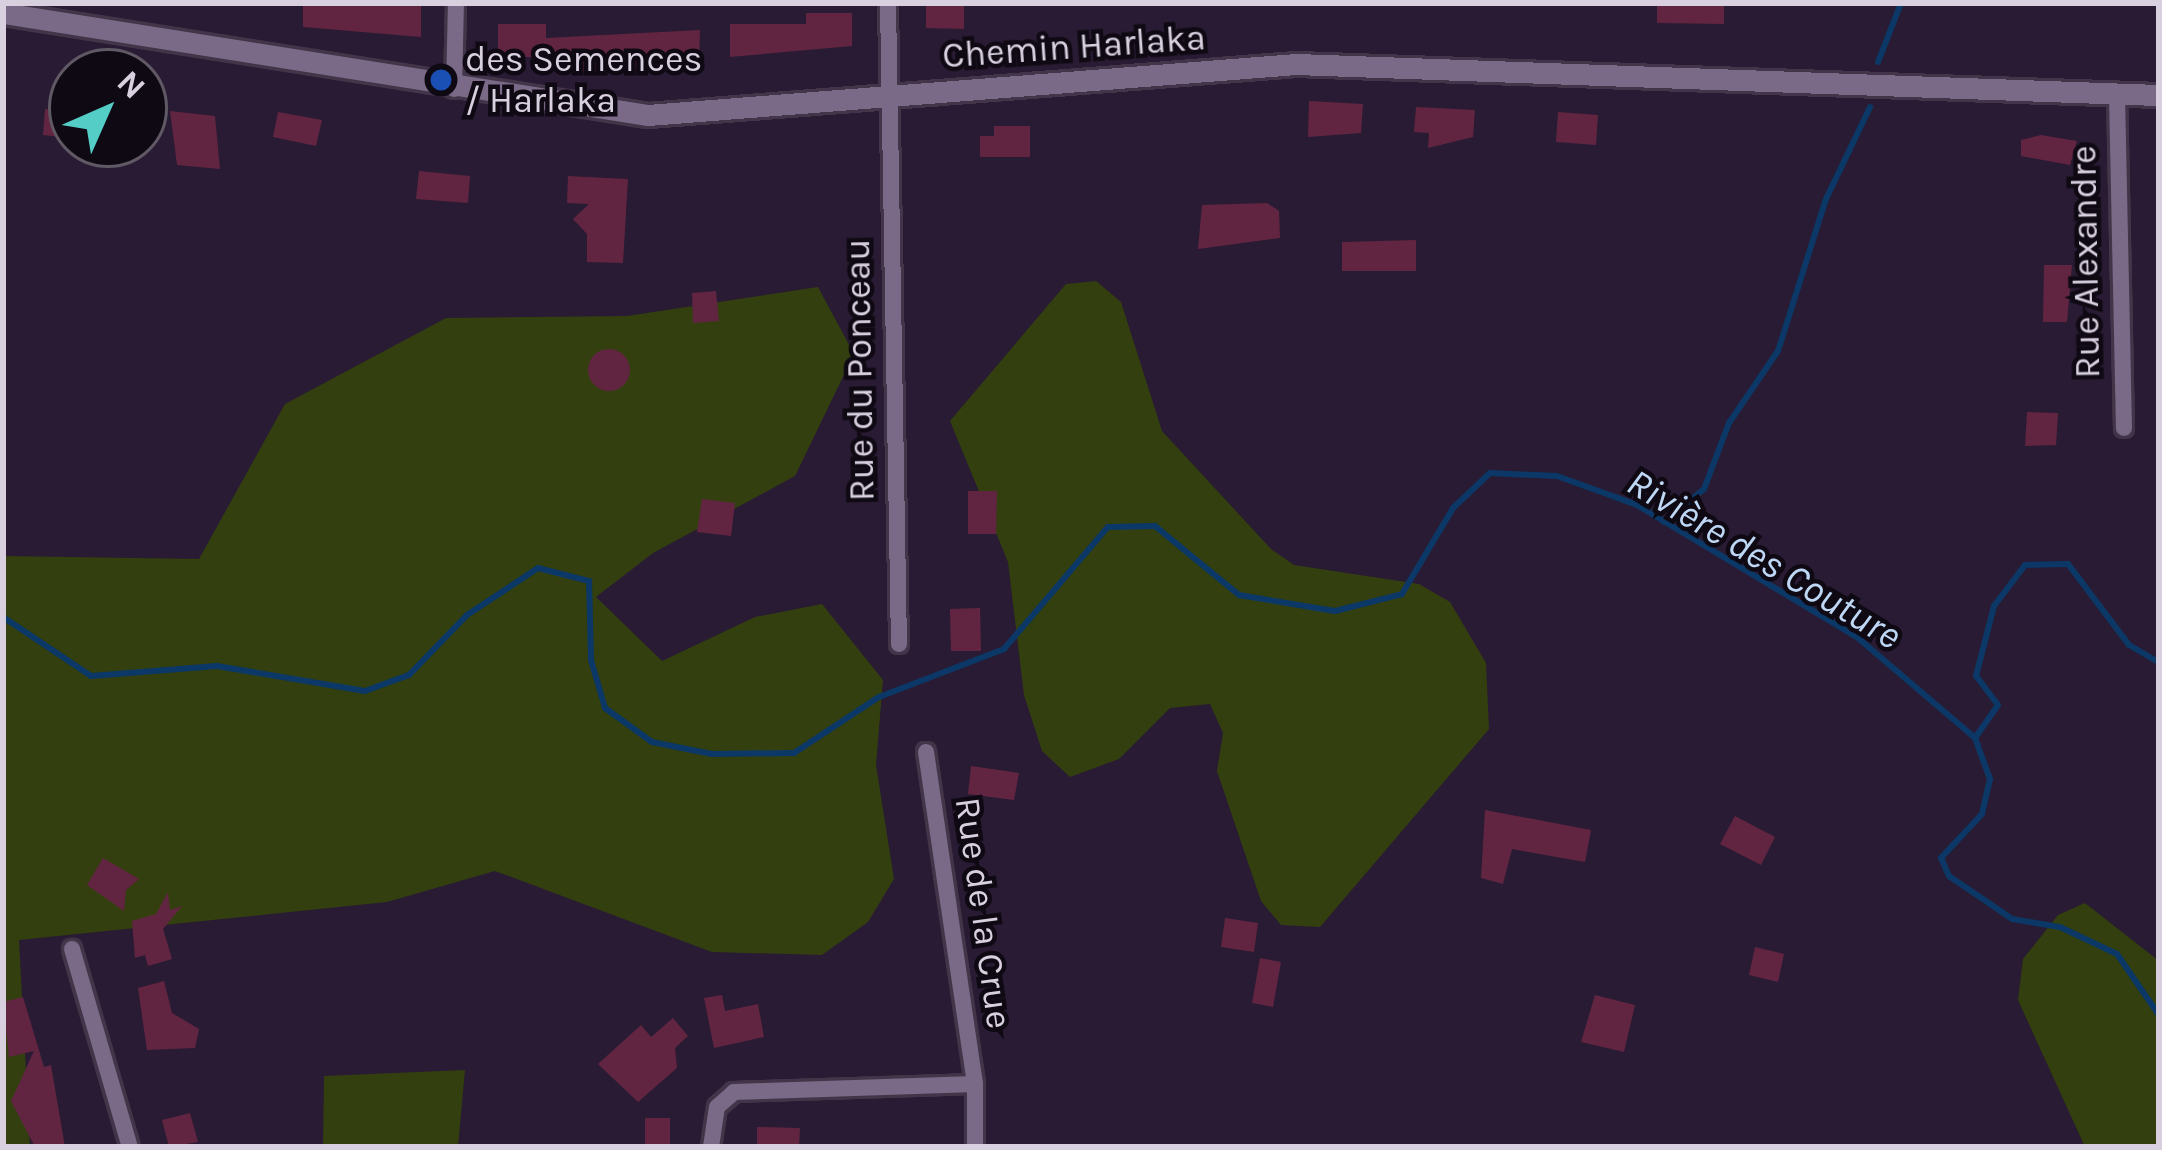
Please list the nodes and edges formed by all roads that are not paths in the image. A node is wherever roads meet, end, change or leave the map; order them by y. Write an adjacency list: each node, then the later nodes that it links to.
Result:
1 (456, 3): 4 (street)
2 (888, 3): 5 (street, Rue du Ponceau)
3 (3, 13): 4 (street, Chemin Harlaka)
4 (454, 89): 5 (street, Chemin Harlaka)
5 (888, 94): 6 (street, Chemin Harlaka); 9 (street, Rue du Ponceau)
6 (2117, 94): 7 (street, Chemin Harlaka); 8 (street, Rue Alexandre)
7 (2159, 95)
8 (2124, 428)
9 (899, 644)
10 (926, 752): 12 (street, Rue de la Crue)
11 (72, 949): 13 (street)
12 (975, 1084): 14 (street); 15 (street, Rue de la Crue)
13 (130, 1147)
14 (711, 1147)
15 (975, 1147)

